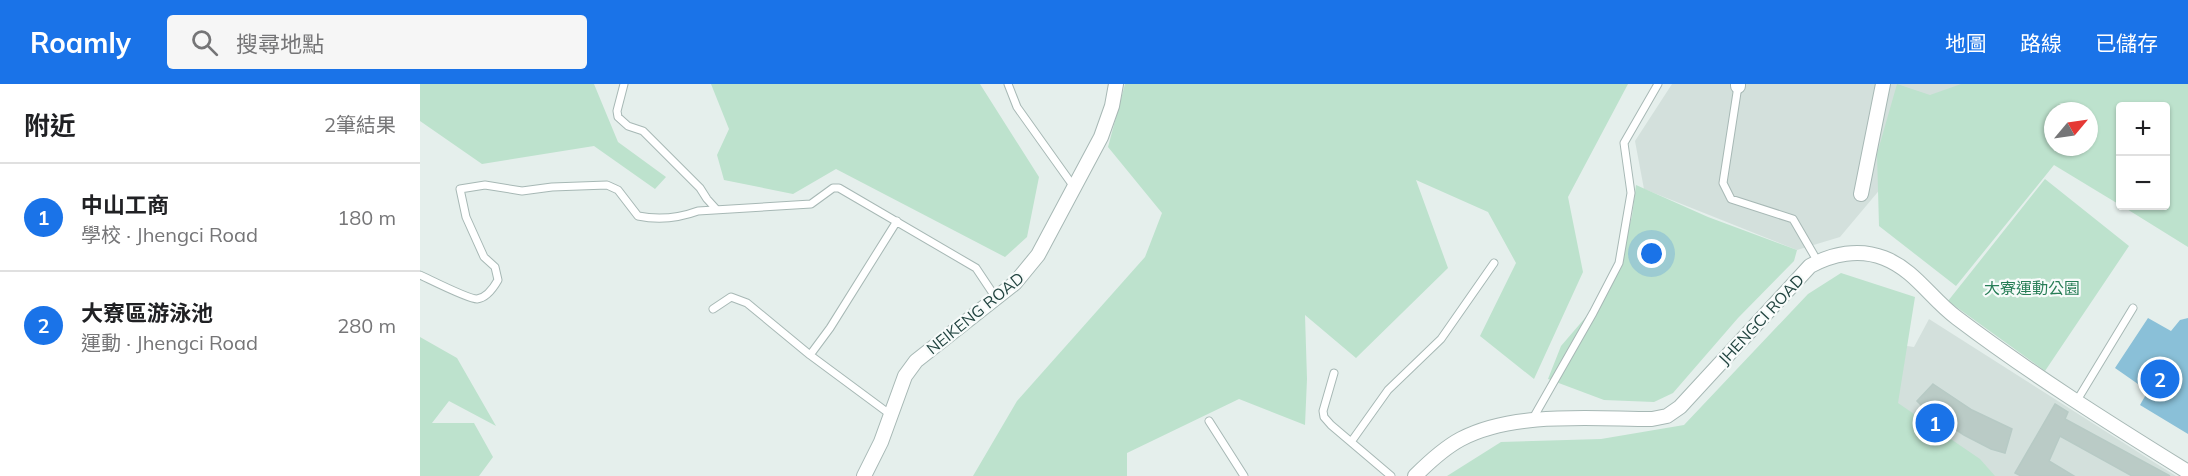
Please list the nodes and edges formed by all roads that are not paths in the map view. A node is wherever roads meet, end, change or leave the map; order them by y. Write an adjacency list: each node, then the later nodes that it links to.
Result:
1 (624, 84): 9 (lane)
2 (1008, 84): 7 (lane)
3 (1116, 84): 7 (street, NEIKENG ROAD)
4 (1658, 84): 21 (lane)
5 (1883, 84): 8 (street)
6 (1738, 85): 11 (lane)
7 (1075, 189): 14 (street, NEIKENG ROAD)
8 (1861, 194)
9 (717, 210): 10 (lane); 13 (lane)
10 (897, 221): 14 (lane); 17 (lane)
11 (1818, 262): 19 (street, JHENGCI ROAD); 21 (street, JHENGCI ROAD)
12 (1494, 263): 23 (lane)
13 (420, 275)
14 (996, 298): 20 (street, NEIKENG ROAD)
15 (2133, 308): 19 (lane)
16 (713, 309): 17 (lane)
17 (810, 355): 20 (lane)
18 (1334, 373): 23 (lane)
19 (2076, 402): 24 (street, JHENGCI ROAD)
20 (891, 415): 26 (street, NEIKENG ROAD)
21 (1532, 420): 28 (street)
22 (1209, 421): 25 (lane)
23 (1351, 442): 27 (lane)
24 (2188, 472)
25 (1241, 475)
26 (864, 476)
27 (1391, 476)
28 (1415, 476)

